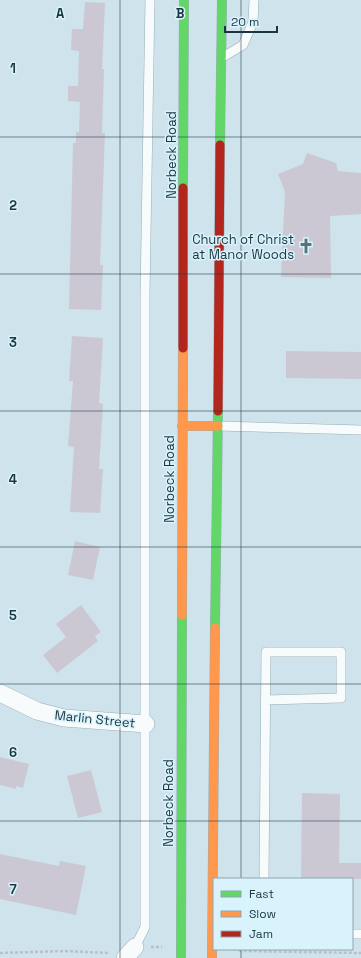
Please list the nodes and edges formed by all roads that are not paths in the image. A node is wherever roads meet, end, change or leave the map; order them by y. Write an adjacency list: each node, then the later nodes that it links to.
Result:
1 (150, 0): 11 (lane, Norbeck Road)
2 (184, 0): 6 (main road, Norbeck Road)
3 (222, 0): 5 (main road)
4 (254, 0): 5 (lane)
5 (222, 57): 7 (main road)
6 (182, 426): 7 (main road); 14 (main road, Norbeck Road)
7 (218, 426): 8 (lane); 15 (main road)
8 (361, 430)
9 (0, 693): 11 (street, Marlin Street)
10 (265, 700): 10 (lane); 12 (lane)
11 (146, 724): 13 (lane, Norbeck Road)
12 (264, 878)
13 (130, 953)
14 (181, 958)
15 (212, 958)

